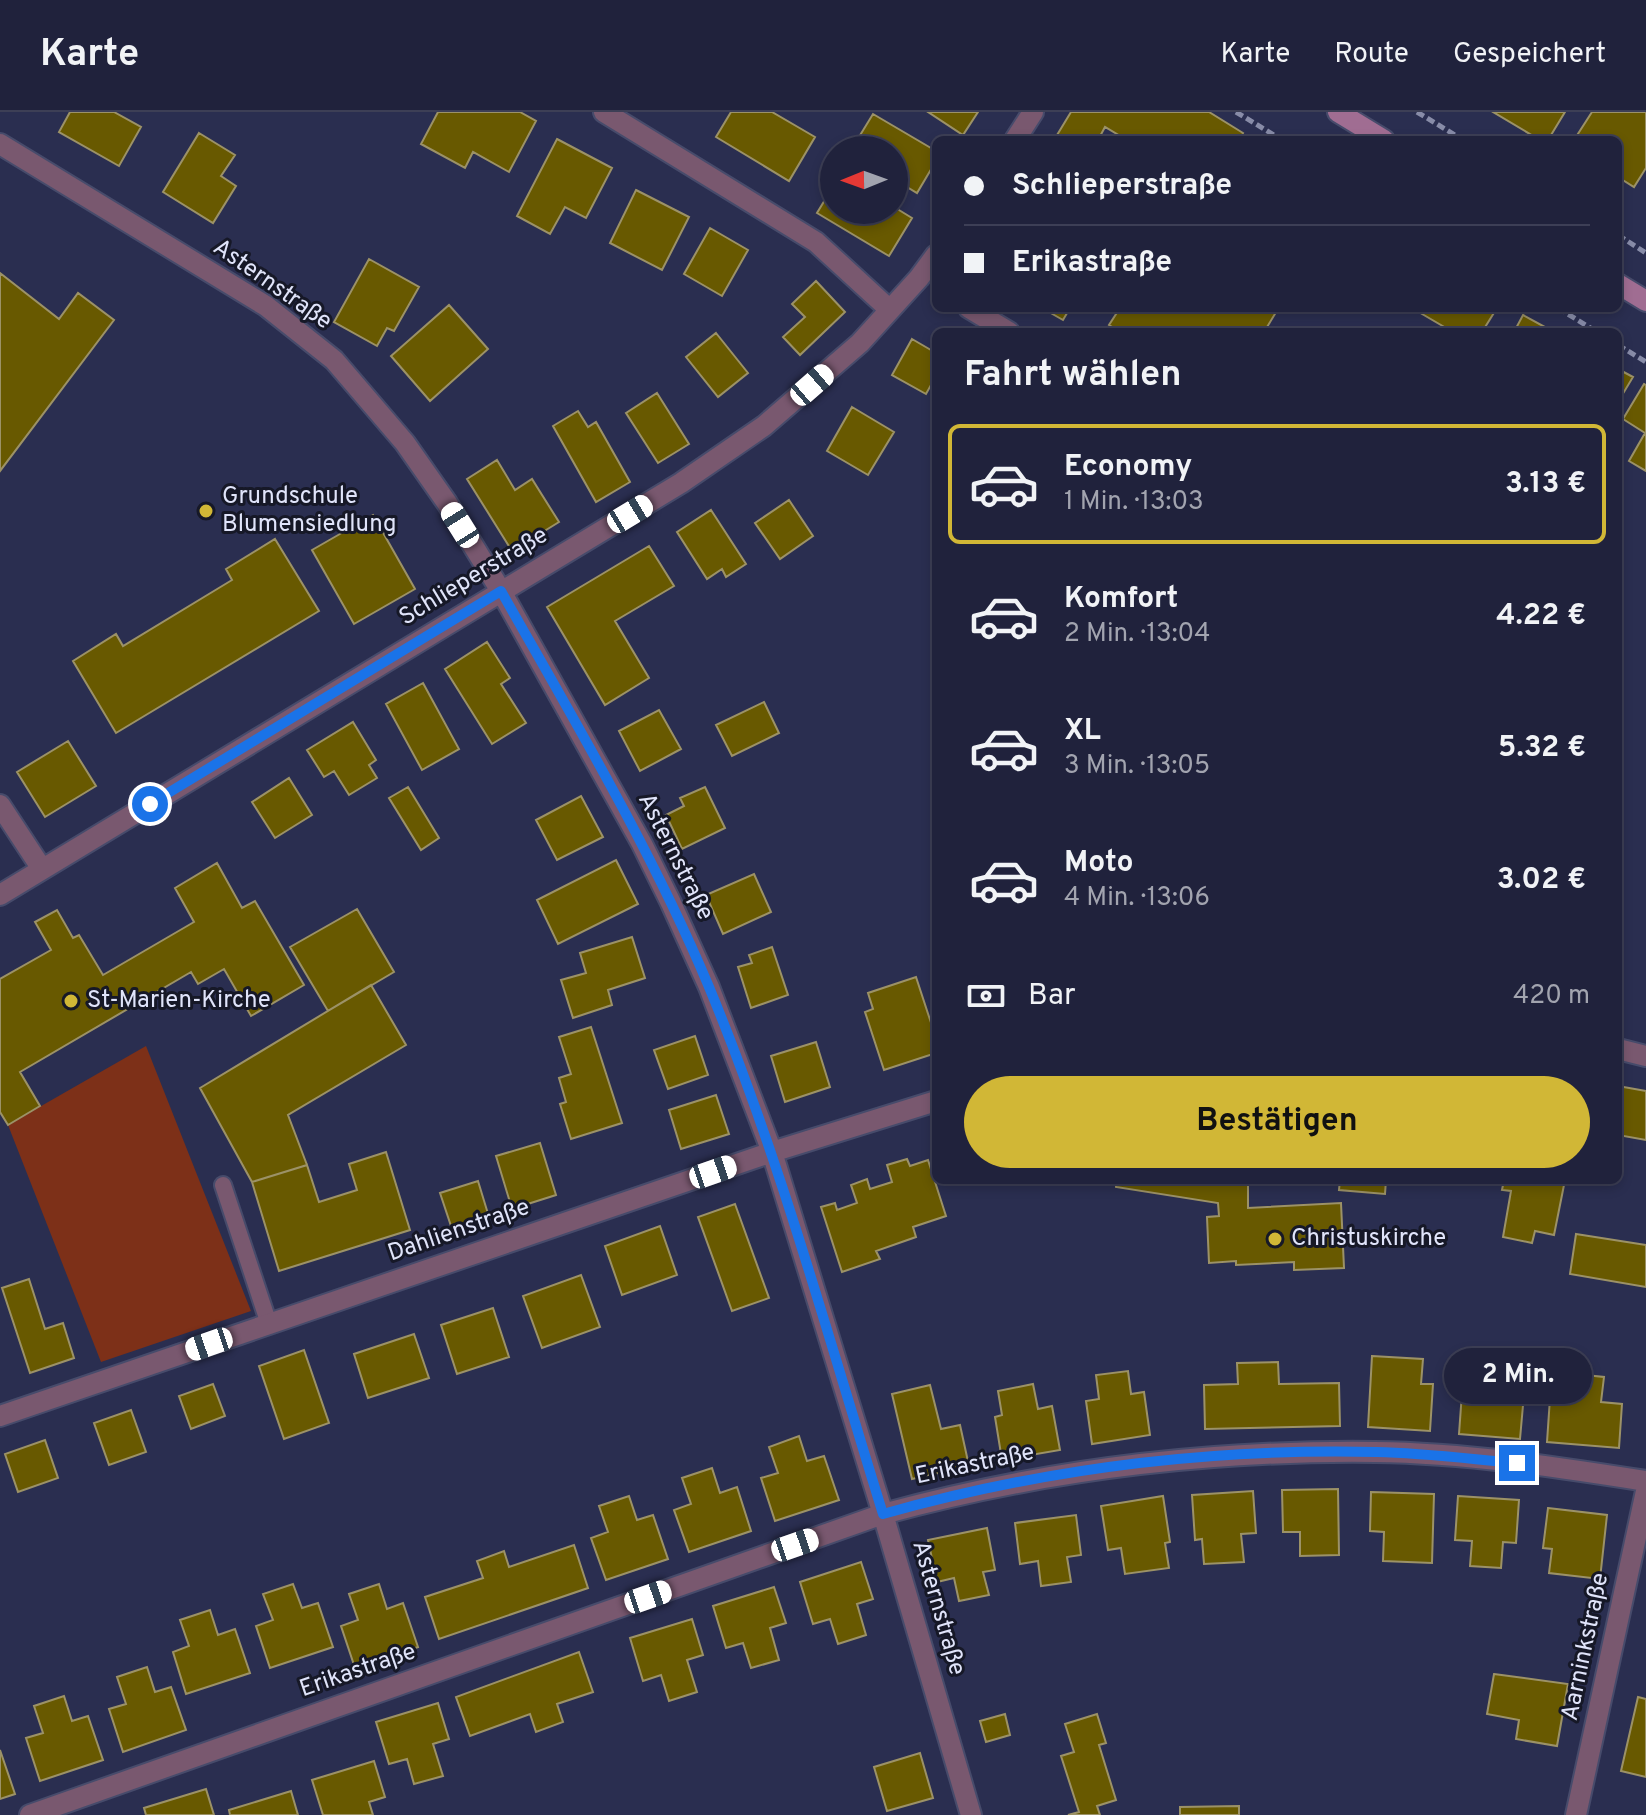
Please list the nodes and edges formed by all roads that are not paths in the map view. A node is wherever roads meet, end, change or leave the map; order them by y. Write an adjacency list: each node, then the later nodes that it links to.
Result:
1 (604, 112): 10 (street)
2 (1033, 112): 4 (street)
3 (1338, 112): 5 (street)
4 (1018, 136)
5 (1377, 136)
6 (0, 144): 13 (street, Asternstraße)
7 (928, 283): 10 (street, Schlieperstraße)
8 (1622, 286): 9 (street)
9 (1646, 301)
10 (890, 310): 13 (street, Schlieperstraße)
11 (976, 312): 12 (street)
12 (1002, 328)
13 (501, 591): 15 (street, Schlieperstraße); 20 (street, Asternstraße)
14 (0, 805): 15 (street)
15 (42, 869): 16 (street, Schlieperstraße)
16 (0, 895)
17 (1622, 1050): 18 (street)
18 (1646, 1056)
19 (932, 1102): 20 (street, Dahlienstraße)
20 (772, 1152): 22 (street, Dahlienstraße); 26 (street, Asternstraße)
21 (223, 1185): 22 (lane)
22 (269, 1324): 23 (street, Dahlienstraße)
23 (0, 1416)
24 (1646, 1481): 26 (street, Erikastraße)
25 (1646, 1491): 29 (street, Aarninkstraße)
26 (883, 1514): 27 (street, Erikastraße); 28 (street, Asternstraße)
27 (30, 1815)
28 (971, 1815)
29 (1576, 1815)

